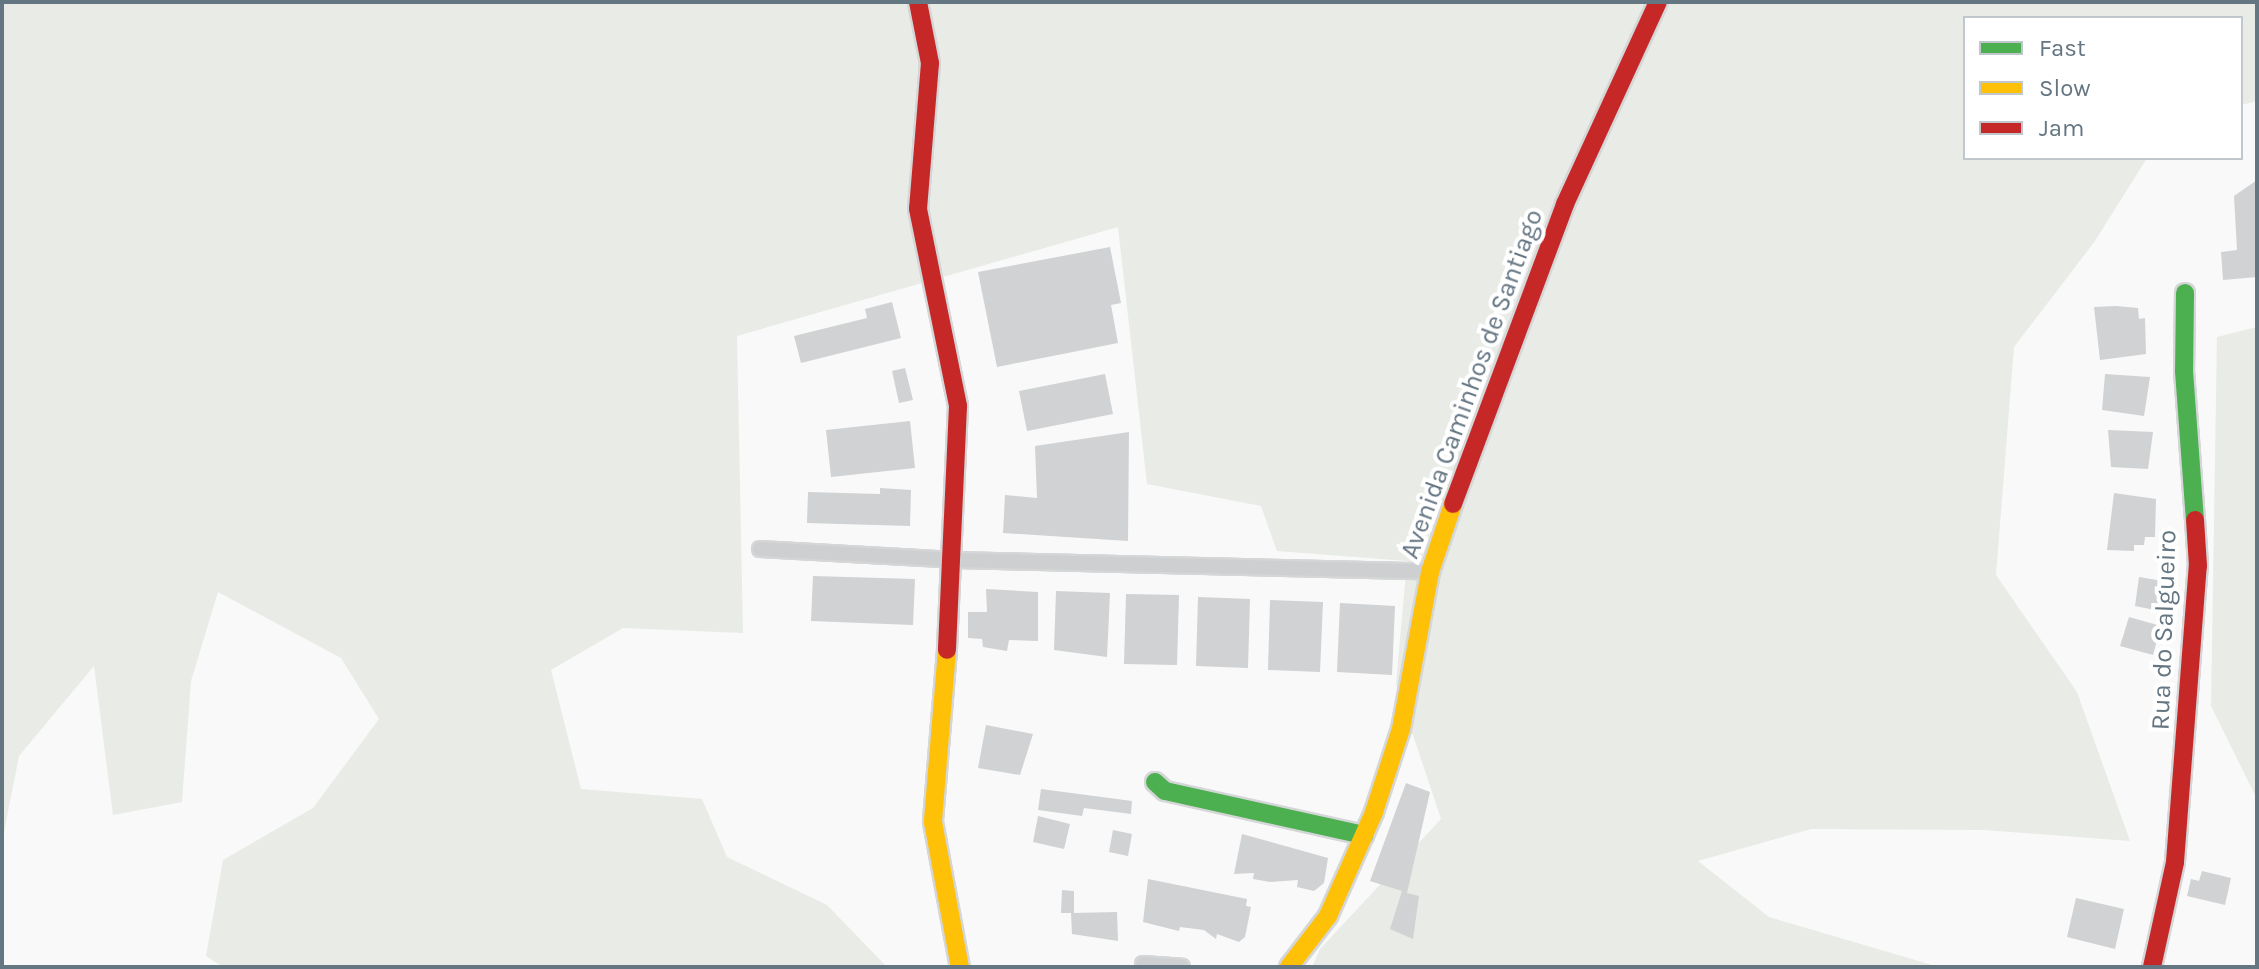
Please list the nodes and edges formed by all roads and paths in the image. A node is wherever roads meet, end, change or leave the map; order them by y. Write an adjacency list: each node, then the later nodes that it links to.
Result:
1 (918, 2): 5 (street)
2 (1658, 2): 6 (street, Avenida Caminhos de Santiago)
3 (2185, 293): 13 (street, Rua do Salgueiro)
4 (760, 549): 5 (street)
5 (955, 560): 6 (street); 10 (street)
6 (1430, 572): 8 (street, Avenida Caminhos de Santiago)
7 (1155, 782): 8 (street)
8 (1364, 835): 12 (street, Avenida Caminhos de Santiago)
9 (1143, 964): 11 (street)
10 (960, 967)
11 (1182, 967)
12 (1289, 967)
13 (2152, 967)

